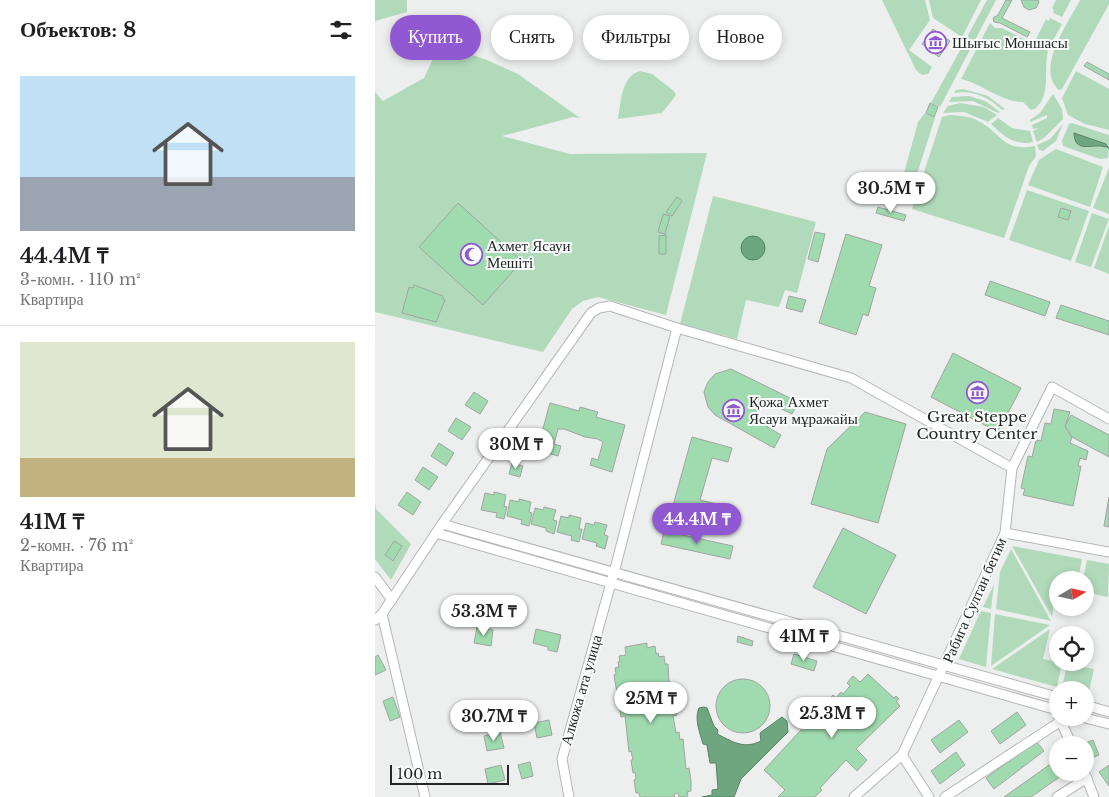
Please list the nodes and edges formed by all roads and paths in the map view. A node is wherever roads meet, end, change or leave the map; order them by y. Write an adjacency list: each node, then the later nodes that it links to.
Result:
1 (677, 328): 3 (street); 4 (street); 8 (street, Алкожа ата улица)
2 (1109, 419): 3 (street, Рабига Султан бегим)
3 (1012, 468): 6 (street, Рабига Султан бегим)
4 (442, 524): 5 (street); 8 (street)
5 (437, 533): 10 (street); 11 (street)
6 (1005, 533): 7 (street); 13 (street, Рабига Султан бегим)
7 (1109, 552)
8 (614, 572): 10 (street, Алкожа ата улица); 13 (street)
9 (375, 577): 11 (street)
10 (611, 583): 14 (street); 26 (street, Алкожа ата улица)
11 (392, 600): 12 (street)
12 (378, 617): 25 (street)
13 (945, 666): 14 (street, Рабига Султан бегим); 15 (street)
14 (939, 676): 16 (street); 22 (street, Рабига Султан бегим)
15 (1049, 695)
16 (1049, 708)
17 (1094, 708): 18 (street)
18 (1109, 712)
19 (1094, 720): 20 (street)
20 (1109, 724)
21 (1050, 726): 29 (street)
22 (902, 755): 27 (street); 28 (street)
23 (1077, 781): 30 (street)
24 (1087, 781): 31 (street)
25 (425, 797)
26 (569, 797)
27 (854, 797)
28 (929, 797)
29 (945, 797)
30 (1057, 797)
31 (1094, 797)

